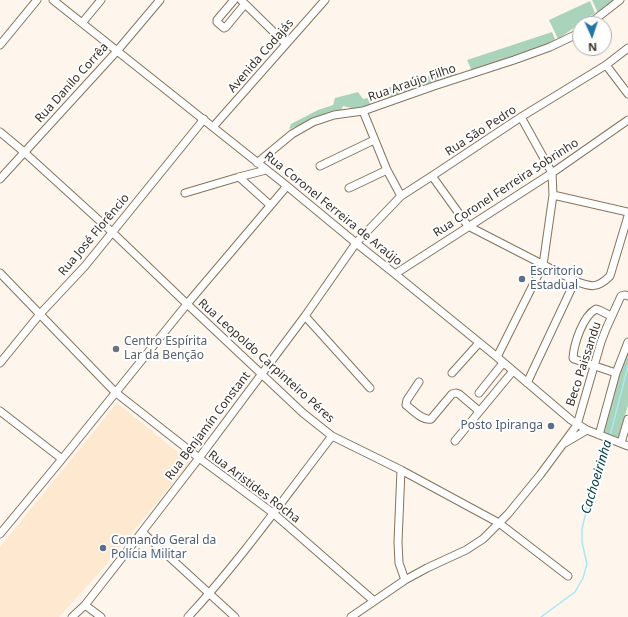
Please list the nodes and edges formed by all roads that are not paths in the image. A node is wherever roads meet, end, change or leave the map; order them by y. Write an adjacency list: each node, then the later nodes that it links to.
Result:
1 (36, 0): 13 (street)
2 (53, 0): 10 (street, Rua Coronel Ferreira de Araújo)
3 (101, 0): 10 (street)
4 (160, 0): 15 (street, Rua Danilo Corrêa)
5 (234, 0): 8 (street)
6 (325, 0): 12 (street, Avenida Codajás)
7 (620, 0): 9 (street)
8 (243, 2): 12 (street)
9 (599, 16)
10 (82, 24): 15 (street, Rua Coronel Ferreira de Araújo)
11 (572, 36): 18 (street, Rua Araújo Filho)
12 (286, 44): 22 (street, Avenida Codajás)
13 (0, 45)
14 (628, 48): 16 (street, Rua São Pedro)
15 (117, 51): 20 (street, Rua Coronel Ferreira de Araújo); 25 (street, Rua Danilo Corrêa)
16 (606, 65): 17 (street); 19 (street, Rua São Pedro)
17 (628, 94)
18 (363, 111): 24 (street); 26 (street, Rua Araújo Filho)
19 (521, 117): 30 (street); 31 (street, Rua São Pedro)
20 (204, 119): 22 (street, Rua Coronel Ferreira de Araújo); 43 (street, Rua José Florêncio)
21 (628, 120): 30 (street, Rua Coronel Ferreira Sobrinho)
22 (213, 127): 26 (street, Rua Coronel Ferreira de Araújo)
23 (0, 132): 25 (street, Rua Leopoldo Carpinteiro Péres)
24 (374, 140): 27 (street); 29 (street)
25 (24, 152): 33 (street, Rua Danilo Corrêa); 43 (street, Rua Leopoldo Carpinteiro Péres)
26 (257, 163): 28 (street, Rua Coronel Ferreira de Araújo)
27 (320, 166)
28 (266, 170): 32 (street); 34 (street, Rua Coronel Ferreira de Araújo)
29 (387, 170): 35 (street); 38 (street)
30 (552, 173): 37 (street); 42 (street, Rua Coronel Ferreira Sobrinho)
31 (432, 176): 38 (street, Rua São Pedro); 42 (street)
32 (239, 177): 36 (street); 39 (street)
33 (0, 179)
34 (287, 186): 39 (street); 44 (street, Rua Coronel Ferreira de Araújo)
35 (350, 188)
36 (185, 193)
37 (553, 194): 40 (street); 45 (street)
38 (401, 196): 44 (street, Rua São Pedro)
39 (270, 205): 50 (street)
40 (628, 212)
41 (628, 216): 48 (street)
42 (468, 226): 45 (street); 47 (street, Rua Coronel Ferreira Sobrinho)
43 (112, 232): 50 (street, Rua Leopoldo Carpinteiro Péres); 51 (street, Rua José Florêncio)
44 (356, 243): 47 (street, Rua Coronel Ferreira de Araújo); 52 (street, Rua Benjamín Constant)
45 (543, 265): 48 (street); 56 (street)
46 (0, 273): 51 (street, Rua Aristides Rocha)
47 (395, 274): 55 (street, Rua Coronel Ferreira de Araújo)
48 (575, 281): 65 (street)
49 (628, 296): 53 (street, Beco Paissandu)
50 (186, 304): 63 (street, Rua Leopoldo Carpinteiro Péres); 67 (street)
51 (40, 314): 57 (street, Rua José Florêncio); 67 (street, Rua Aristides Rocha)
52 (305, 316): 63 (street, Rua Benjamín Constant); 66 (street)
53 (611, 316): 59 (street, Beco Paissandu); 59 (street)
54 (628, 342): 62 (street)
55 (479, 343): 56 (street, Rua Coronel Ferreira de Araújo); 61 (street)
56 (497, 357): 58 (street, Rua Coronel Ferreira de Araújo)
57 (0, 363)
58 (503, 363): 60 (street, Rua Coronel Ferreira de Araújo); 68 (street)
59 (594, 366): 62 (street); 72 (street, Beco Paissandu)
60 (513, 371): 65 (street, Rua Coronel Ferreira de Araújo); 70 (street)
61 (452, 373)
62 (616, 373): 75 (street)
63 (261, 374): 74 (street, Rua Leopoldo Carpinteiro Péres); 79 (street, Rua Benjamín Constant)
64 (419, 382): 70 (street)
65 (527, 383): 72 (street, Rua Coronel Ferreira de Araújo)
66 (370, 388)
67 (115, 392): 79 (street, Rua Aristides Rocha); 80 (street)
68 (479, 393)
69 (0, 410): 80 (street)
70 (479, 410): 76 (street)
71 (628, 419): 78 (street)
72 (577, 424): 73 (street, Rua Coronel Ferreira de Araújo); 77 (street, Beco Paissandu)
73 (587, 430): 75 (street, Rua Coronel Ferreira de Araújo); 77 (street)
74 (332, 436): 81 (street, Rua Leopoldo Carpinteiro Péres); 82 (street)
75 (601, 436): 78 (street, Rua Coronel Ferreira de Araújo)
76 (455, 441)
77 (563, 444): 83 (street, Beco Paissandu)
78 (622, 444)
79 (199, 458): 82 (street, Rua Aristides Rocha); 85 (street, Rua Benjamín Constant)
80 (62, 459): 84 (street)
81 (400, 470): 83 (street, Rua Leopoldo Carpinteiro Péres); 87 (street)
82 (273, 513): 88 (street); 89 (street, Rua Aristides Rocha)
83 (499, 523): 86 (street, Rua Leopoldo Carpinteiro Péres); 87 (street, Beco Paissandu)
84 (0, 532)
85 (142, 532): 88 (street); 90 (street, Rua Benjamín Constant)
86 (568, 576)
87 (405, 580): 89 (street, Beco Paissandu)
88 (210, 593): 93 (street); 94 (street)
89 (374, 601): 95 (street, Beco Paissandu)
90 (85, 605): 91 (street, Rua Benjamín Constant); 92 (street)
91 (72, 617)
92 (101, 617)
93 (188, 617)
94 (235, 617)
95 (350, 617)

